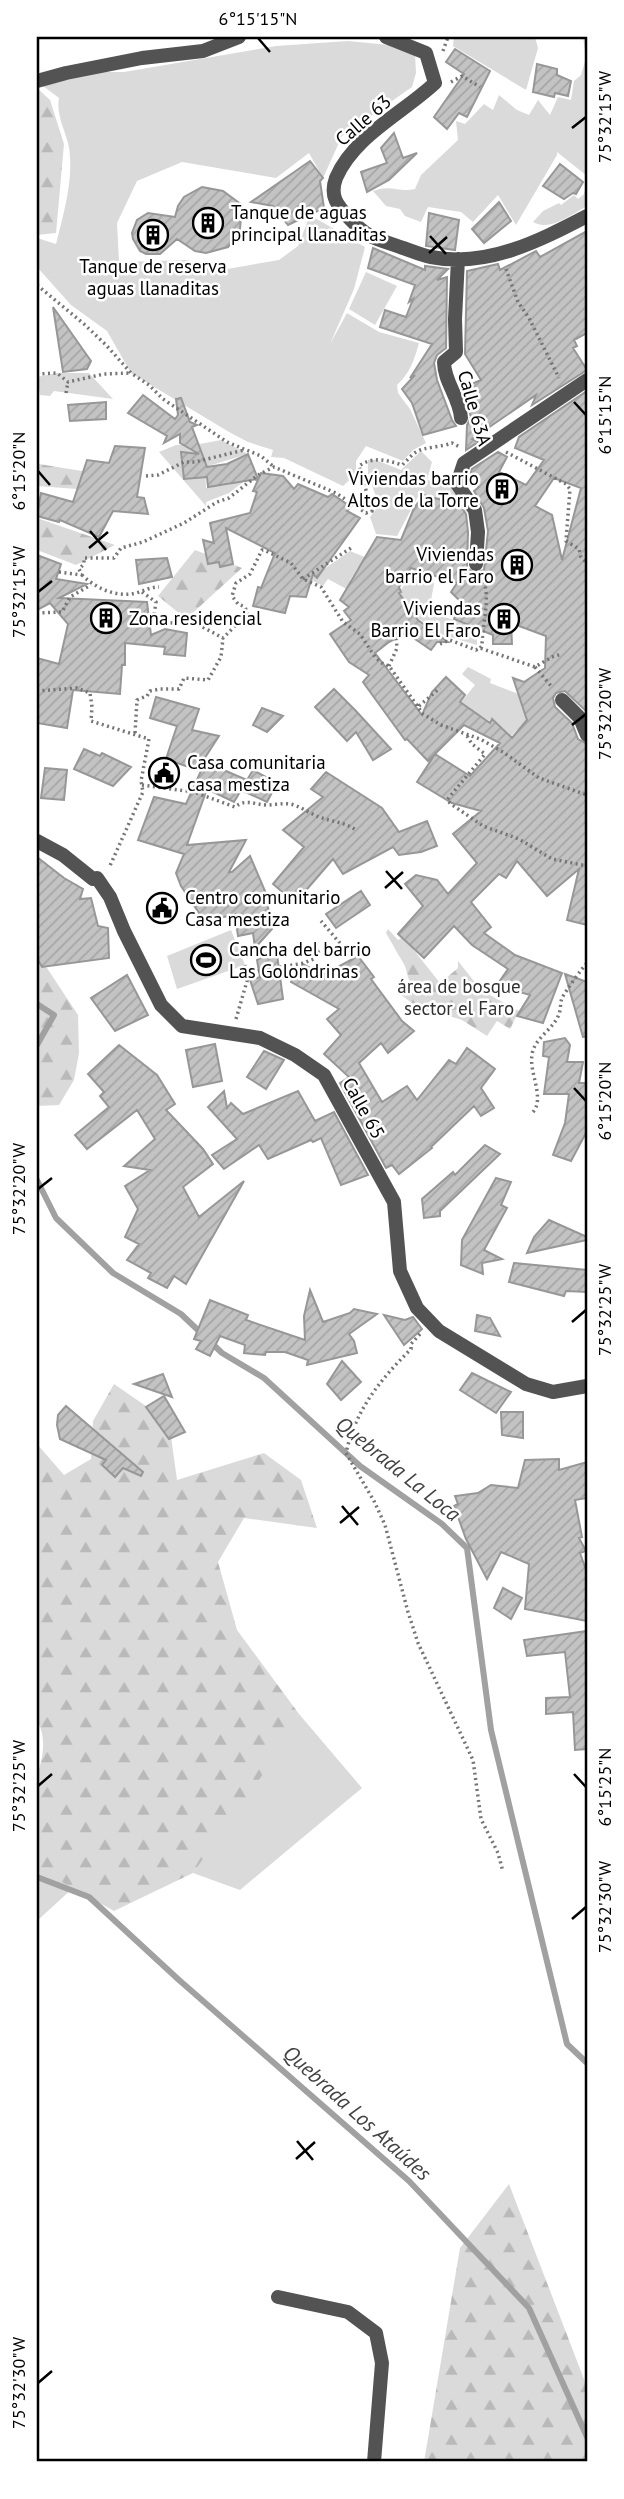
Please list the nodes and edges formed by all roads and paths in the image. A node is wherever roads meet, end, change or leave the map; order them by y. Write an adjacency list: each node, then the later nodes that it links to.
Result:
1 (239, 37): 3 (street)
2 (386, 37): 4 (street)
3 (37, 81)
4 (435, 83): 5 (path); 8 (street, Calle 63)
5 (480, 87)
6 (587, 216): 7 (street, Calle 63)
7 (500, 254): 8 (street, Calle 63); 14 (path)
8 (458, 258): 16 (street, Calle 63A)
9 (37, 285): 10 (path)
10 (131, 373): 13 (path); 17 (path)
11 (37, 374): 13 (path)
12 (587, 380): 14 (street)
13 (68, 382): 15 (path)
14 (568, 391): 19 (street)
15 (66, 393)
16 (461, 418): 19 (path, Calle 63A)
17 (244, 450): 20 (path); 21 (path)
18 (505, 451): 23 (path)
19 (470, 460): 20 (path); 24 (street, Calle 63A)
20 (274, 467): 26 (path)
21 (146, 476)
22 (351, 548): 27 (path)
23 (587, 563)
24 (476, 564)
25 (59, 572): 26 (path)
26 (82, 575): 28 (path)
27 (303, 579): 34 (path); 38 (path)
28 (91, 585): 31 (path); 32 (path)
29 (159, 587): 31 (path)
30 (488, 589): 36 (path)
31 (142, 592): 34 (path)
32 (37, 612)
33 (395, 626): 38 (path)
34 (223, 638): 44 (path)
35 (440, 644): 36 (path)
36 (480, 648): 39 (path)
37 (562, 654): 39 (path)
38 (389, 666): 43 (path)
39 (535, 667): 42 (path)
40 (440, 688): 43 (path)
41 (37, 691): 44 (path)
42 (562, 700): 45 (street)
43 (419, 706): 46 (path)
44 (135, 733): 47 (path)
45 (587, 735)
46 (467, 736): 48 (path); 51 (path)
47 (142, 785): 49 (path); 52 (path)
48 (587, 795)
49 (356, 830)
50 (37, 841): 52 (street, Calle 65)
51 (587, 866)
52 (97, 878): 57 (street, Calle 65)
53 (321, 921): 56 (path)
54 (587, 963): 58 (path)
55 (245, 965): 56 (path)
56 (247, 973): 57 (path)
57 (231, 1034): 59 (street, Calle 65)
58 (533, 1112)
59 (433, 1324): 60 (street, Calle 65); 61 (path)
60 (587, 1386)
61 (503, 1872)
62 (278, 2297): 63 (street)
63 (374, 2462)

